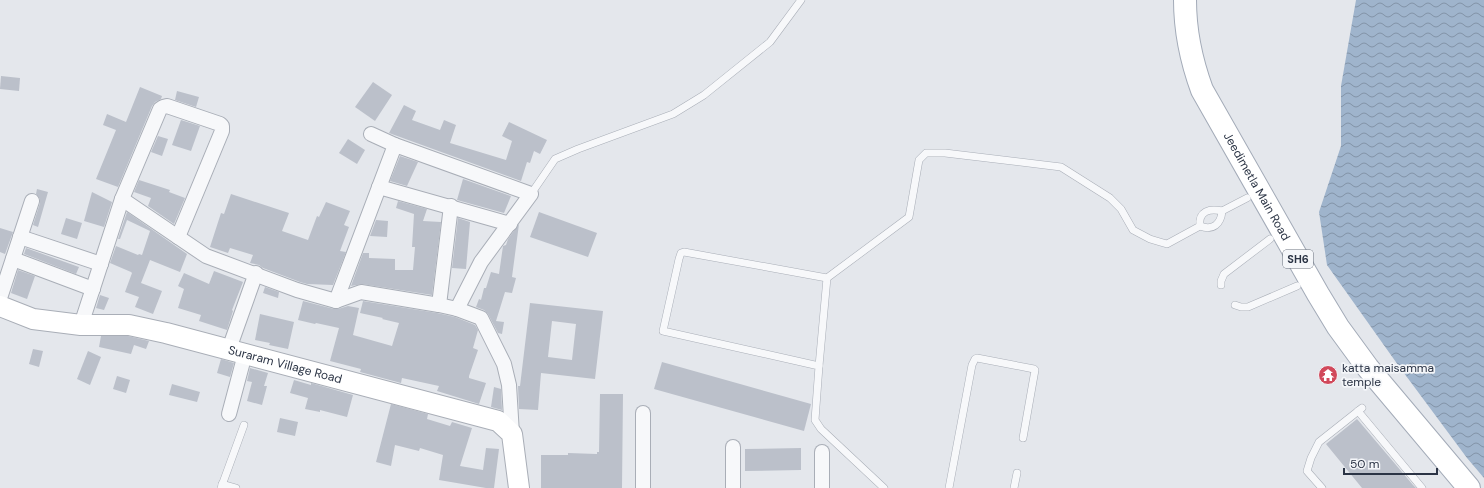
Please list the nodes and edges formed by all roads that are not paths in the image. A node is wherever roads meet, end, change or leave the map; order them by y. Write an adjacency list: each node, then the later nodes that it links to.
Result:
1 (801, 0): 7 (lane)
2 (1171, 0): 8 (main road, Jeedimetla Main Road / SH6)
3 (1186, 0): 54 (main road, Jeedimetla Main Road / SH6)
4 (371, 134): 5 (street)
5 (395, 144): 6 (street); 7 (street)
6 (379, 187): 11 (street); 26 (street)
7 (531, 194): 13 (street)
8 (1247, 198): 12 (lane); 17 (main road, Jeedimetla Main Road / SH6)
9 (122, 200): 16 (street); 16 (street); 19 (street)
10 (32, 201): 15 (street)
11 (450, 206): 13 (street); 27 (street)
12 (1222, 211): 14 (lane); 14 (lane)
13 (510, 224): 30 (street)
14 (1200, 226): 21 (lane)
15 (20, 237): 18 (street); 19 (street)
16 (178, 237): 20 (street)
17 (1270, 239): 22 (lane); 23 (main road, Jeedimetla Main Road / SH6)
18 (13, 259): 24 (street); 25 (street)
19 (101, 264): 24 (street)
20 (256, 273): 26 (street); 32 (street)
21 (827, 278): 33 (lane); 33 (lane)
22 (1221, 285)
23 (1297, 286): 28 (lane); 53 (main road, Jeedimetla Main Road / SH6)
24 (93, 289): 31 (street)
25 (0, 298)
26 (336, 301): 27 (street)
27 (439, 304): 30 (street)
28 (1235, 305)
29 (0, 306): 31 (main road, Suraram Village Road)
30 (457, 309): 37 (street)
31 (81, 325): 32 (main road, Suraram Village Road)
32 (237, 352): 35 (street); 37 (main road, Suraram Village Road)
33 (819, 366): 48 (lane)
34 (643, 413): 45 (street)
35 (229, 414)
36 (244, 425): 42 (lane)
37 (512, 434): 44 (main road)
38 (1023, 438): 49 (lane)
39 (733, 448): 46 (street)
40 (822, 452): 47 (street)
41 (1017, 473): 50 (lane)
42 (222, 486): 43 (lane)
43 (236, 488)
44 (519, 488)
45 (643, 488)
46 (733, 488)
47 (822, 488)
48 (884, 488)
49 (949, 488)
50 (1014, 488)
51 (1322, 488): 52 (lane)
52 (1422, 488)
53 (1453, 488)
54 (1469, 488)

